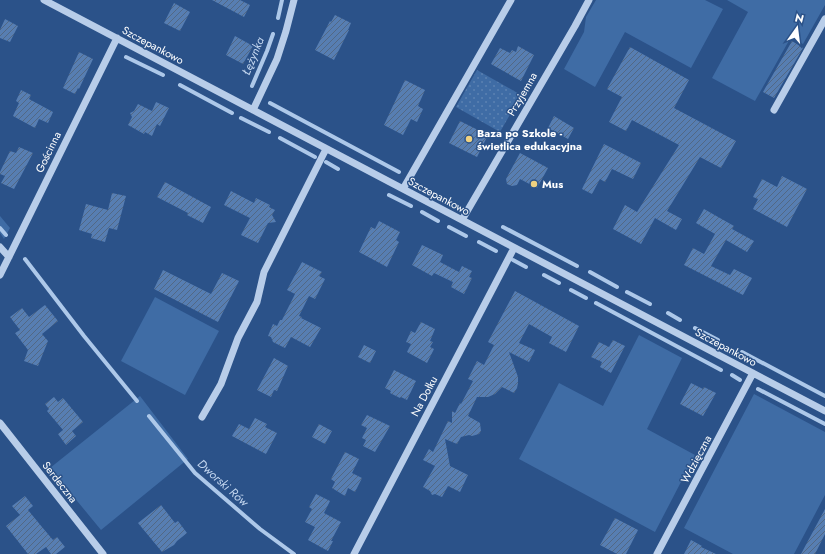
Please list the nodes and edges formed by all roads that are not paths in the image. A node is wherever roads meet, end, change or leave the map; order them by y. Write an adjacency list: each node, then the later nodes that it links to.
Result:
1 (44, 0): 6 (street, Szczepankowo)
2 (294, 0): 7 (street)
3 (512, 0): 10 (street)
4 (589, 0): 11 (street, Przyjemna)
5 (825, 19): 8 (street)
6 (116, 38): 7 (street, Szczepankowo); 14 (street, Gościnna)
7 (253, 110): 9 (street, Szczepankowo)
8 (774, 110)
9 (326, 149): 10 (street, Szczepankowo); 18 (street)
10 (403, 189): 11 (street, Szczepankowo)
11 (462, 220): 13 (street, Szczepankowo)
12 (0, 247): 14 (street)
13 (514, 248): 16 (street, Szczepankowo); 21 (street, Na Dołku)
14 (9, 258): 15 (street, Gościnna)
15 (0, 275)
16 (753, 373): 17 (street, Szczepankowo); 22 (street, Wdzięczna)
17 (825, 411)
18 (202, 417)
19 (0, 423): 20 (street, Serdeczna)
20 (103, 554)
21 (354, 554)
22 (658, 554)

